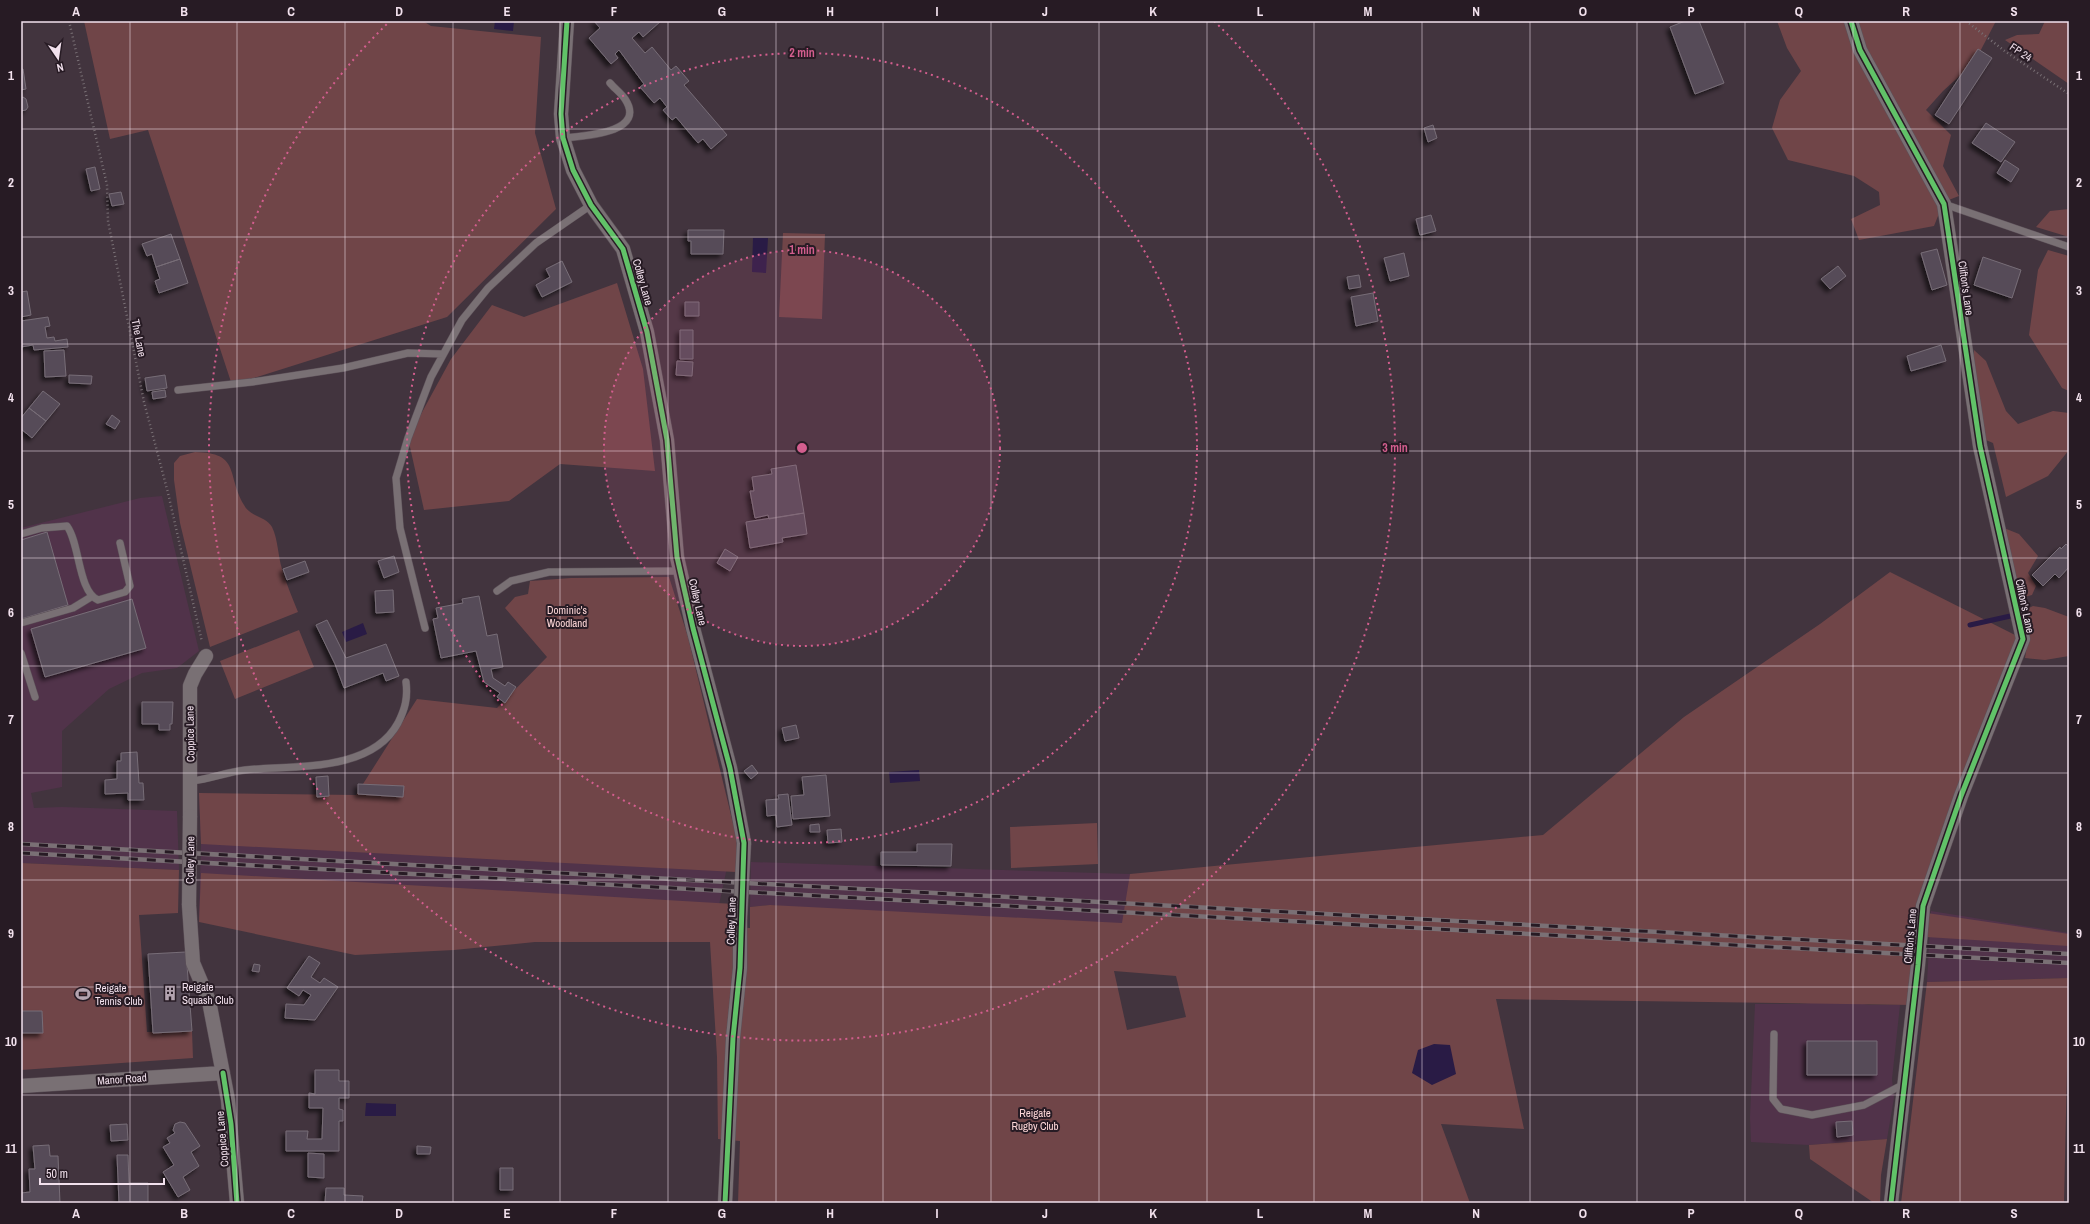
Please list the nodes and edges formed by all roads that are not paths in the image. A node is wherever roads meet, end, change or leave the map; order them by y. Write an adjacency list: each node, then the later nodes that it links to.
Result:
1 (567, 21): 4 (street, Colley Lane)
2 (1851, 21): 5 (street, Clifton's Lane)
3 (610, 83): 4 (lane)
4 (563, 138): 6 (street, Colley Lane)
5 (1944, 204): 7 (lane); 26 (street, Clifton's Lane)
6 (591, 205): 8 (lane); 12 (street, Colley Lane)
7 (2069, 247)
8 (443, 354): 9 (lane); 16 (lane)
9 (178, 390)
10 (21, 534): 14 (lane)
11 (120, 543): 14 (lane)
12 (680, 571): 13 (lane); 29 (street, Colley Lane, bridge)
13 (497, 591)
14 (91, 597): 15 (lane)
15 (21, 623)
16 (425, 628)
17 (21, 653): 20 (lane)
18 (206, 656): 21 (street, Coppice Lane)
19 (406, 682): 21 (lane)
20 (35, 697)
21 (192, 781): 22 (street, Coppice Lane)
22 (190, 816): 23 (street, Colley Lane, bridge)
23 (189, 905): 25 (street, Coppice Lane)
24 (1774, 1034): 26 (lane)
25 (223, 1073): 27 (street, Manor Road); 28 (street, Coppice Lane)
26 (1904, 1084): 30 (street, Clifton's Lane)
27 (21, 1086)
28 (237, 1203)
29 (725, 1203)
30 (1891, 1203)

